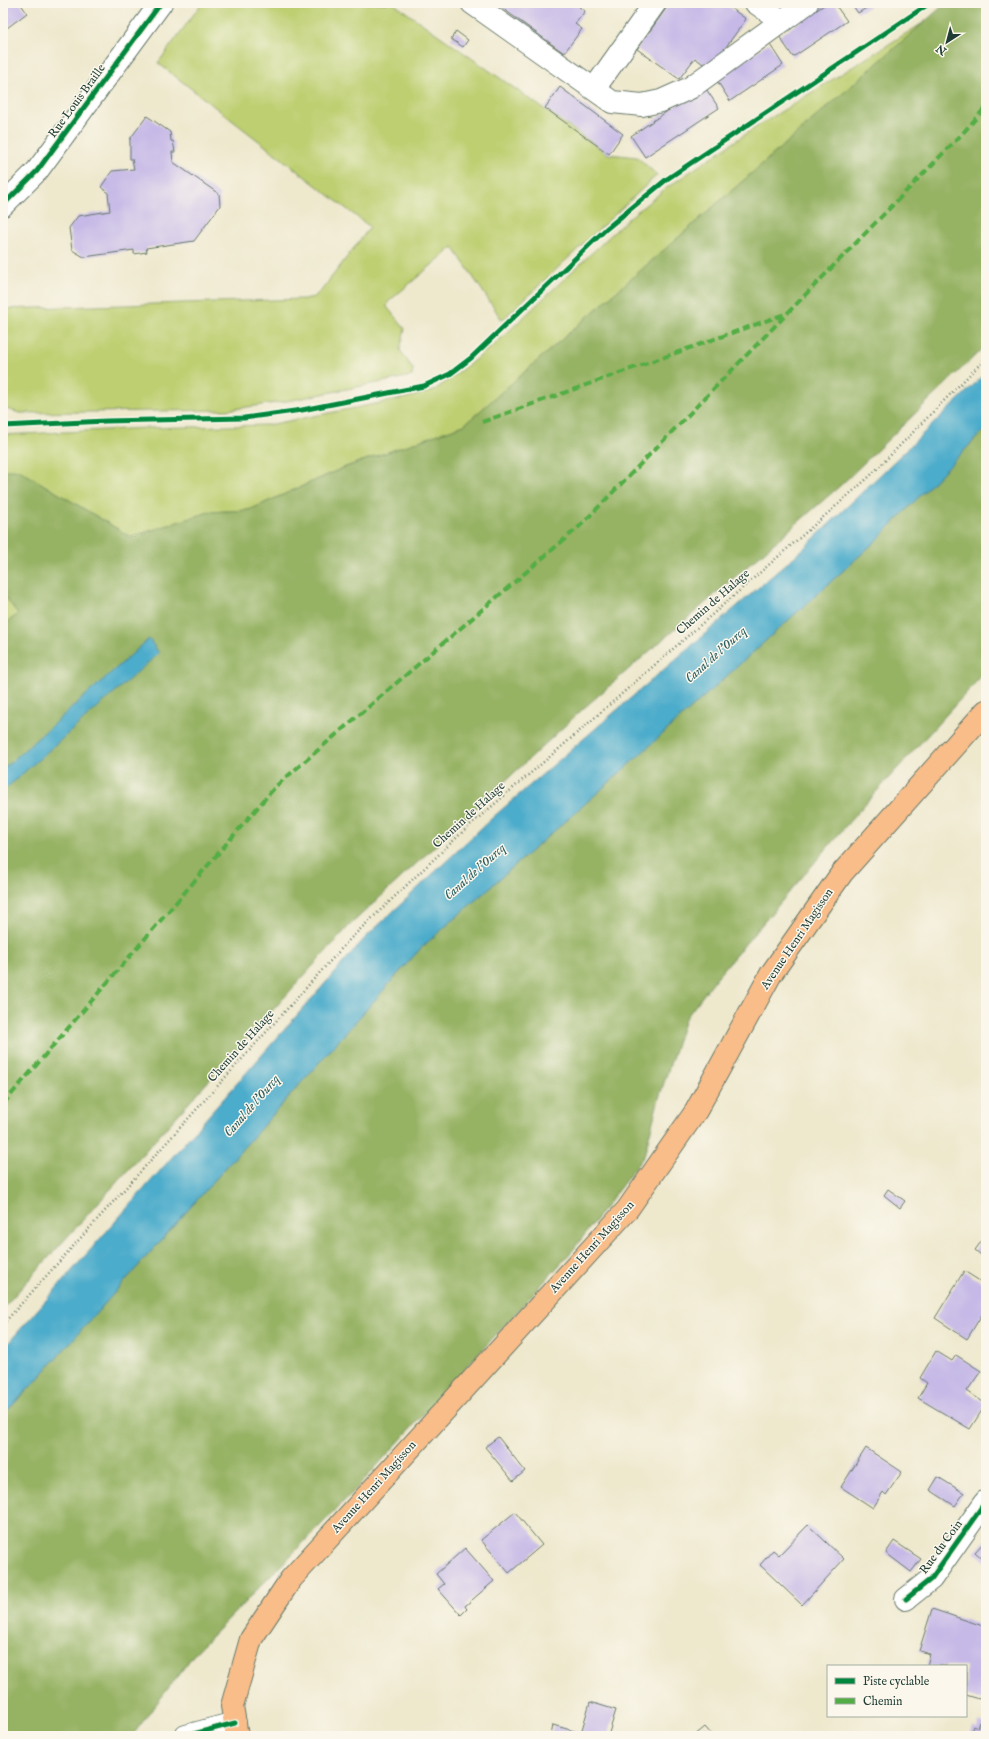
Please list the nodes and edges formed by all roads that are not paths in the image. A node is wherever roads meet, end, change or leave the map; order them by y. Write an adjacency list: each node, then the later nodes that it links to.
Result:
1 (161, 3): 8 (street, Rue Louis Braille)
2 (472, 3): 7 (street)
3 (655, 3): 7 (street)
4 (756, 3): 6 (street)
5 (807, 3): 6 (street)
6 (782, 21): 7 (street)
7 (594, 89)
8 (4, 203)
9 (986, 711): 12 (main road, Avenue Henri Magisson)
10 (986, 1501): 11 (street, Rue du Coin)
11 (906, 1599)
12 (236, 1730): 13 (street)
13 (186, 1736)

